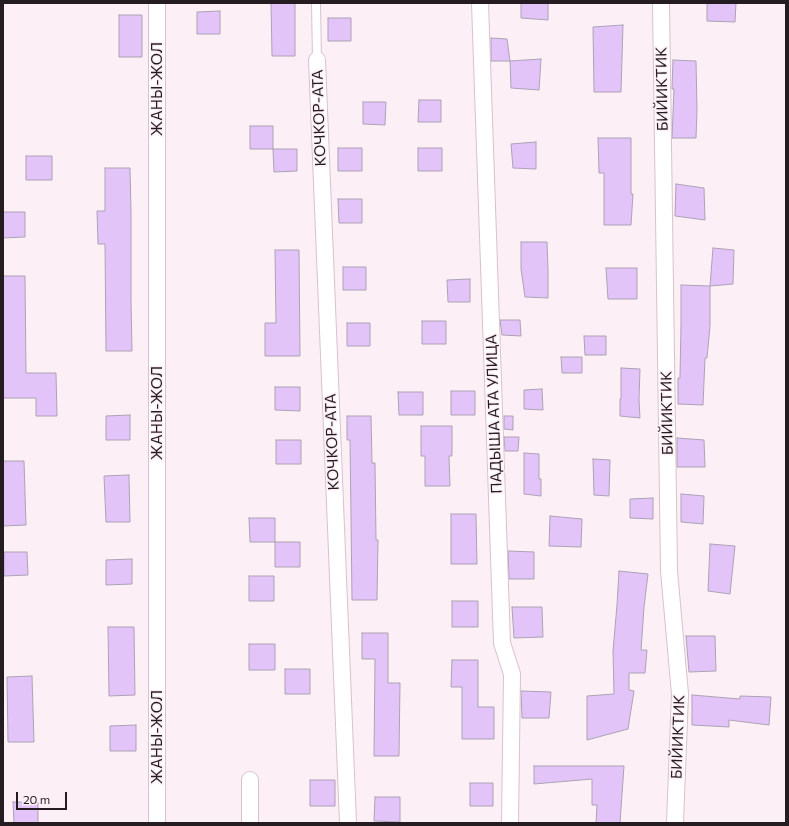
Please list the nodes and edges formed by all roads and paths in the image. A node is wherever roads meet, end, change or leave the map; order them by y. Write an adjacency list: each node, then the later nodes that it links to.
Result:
1 (157, 3): 7 (street, ЖАНЫ-ЖОЛ)
2 (316, 3): 5 (lane)
3 (480, 3): 10 (street, ПАДЫША АТА УЛИЦА)
4 (661, 3): 11 (street, БИЙИКТИК)
5 (317, 60): 9 (street, КОЧКОР-АТА)
6 (250, 780): 8 (street)
7 (157, 823)
8 (250, 823)
9 (348, 823)
10 (510, 823)
11 (675, 823)

